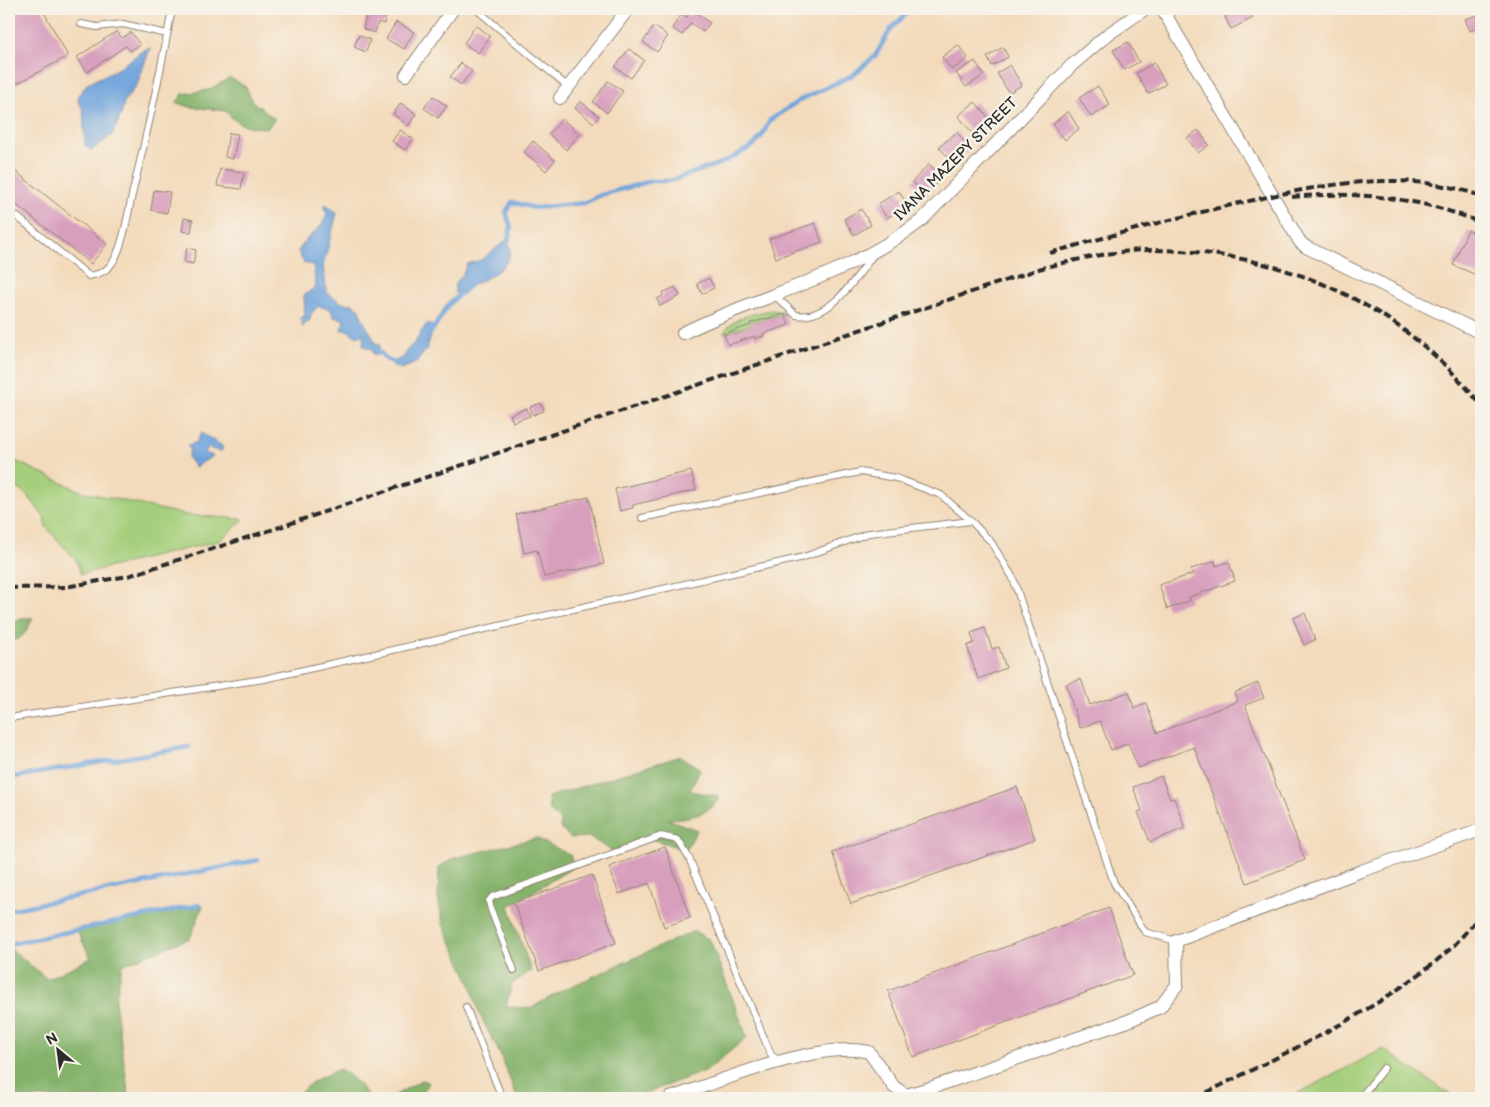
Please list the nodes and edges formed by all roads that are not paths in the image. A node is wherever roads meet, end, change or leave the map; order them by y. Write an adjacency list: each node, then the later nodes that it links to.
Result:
1 (172, 9): 8 (lane)
2 (453, 9): 9 (street)
3 (476, 9): 10 (lane)
4 (628, 9): 10 (street)
5 (1145, 9): 13 (street, IVANA MAZEPY STREET)
6 (1162, 9): 16 (street)
7 (81, 24): 8 (lane)
8 (167, 34): 12 (lane)
9 (406, 75)
10 (567, 86): 11 (street)
11 (560, 98)
12 (9, 210)
13 (875, 251): 14 (street, IVANA MAZEPY STREET); 14 (lane)
14 (775, 296): 15 (street, IVANA MAZEPY STREET)
15 (683, 333)
16 (1481, 333)
17 (642, 518): 18 (lane)
18 (971, 521): 19 (lane); 21 (lane)
19 (9, 718)
20 (1481, 830): 21 (street)
21 (1176, 941): 24 (street)
22 (514, 970): 24 (lane)
23 (466, 1007): 26 (lane)
24 (780, 1061): 27 (street)
25 (1384, 1068): 28 (lane)
26 (502, 1098)
27 (670, 1098)
28 (1360, 1098)

